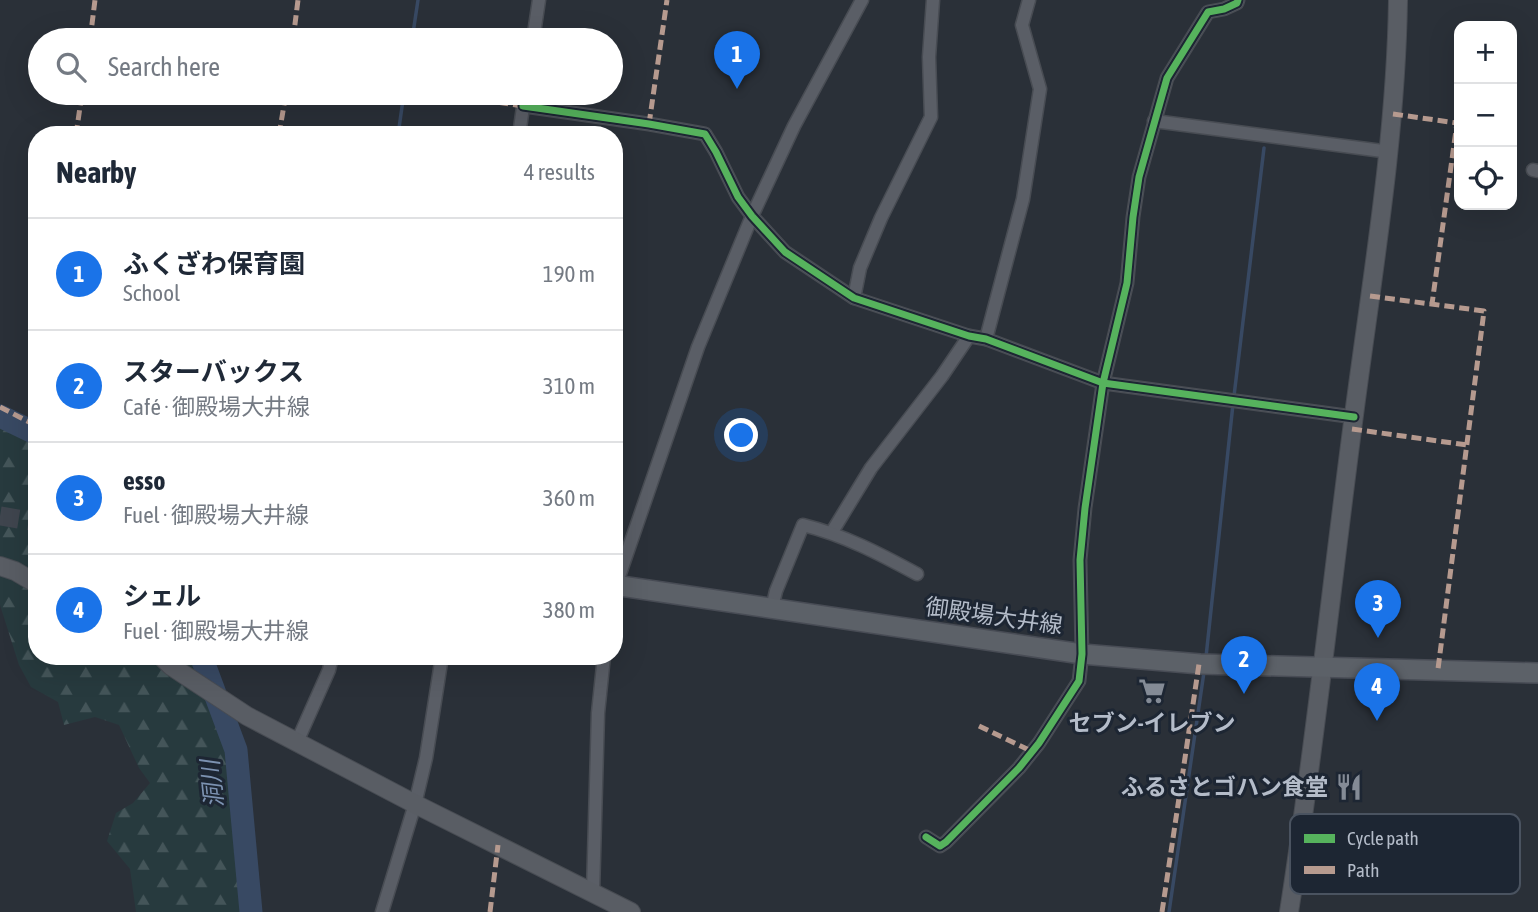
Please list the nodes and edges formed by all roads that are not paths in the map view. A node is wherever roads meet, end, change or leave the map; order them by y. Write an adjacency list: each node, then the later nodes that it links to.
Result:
1 (540, 0): 7 (street)
2 (862, 0): 13 (street)
3 (933, 0): 14 (street)
4 (1029, 0): 16 (street)
5 (1238, 0): 10 (street)
6 (1398, 0): 12 (street)
7 (535, 28)
8 (523, 105): 11 (street)
9 (554, 105): 13 (street)
10 (1154, 121): 12 (street); 17 (street)
11 (520, 126)
12 (1390, 152): 18 (street)
13 (752, 216): 14 (street); 20 (street)
14 (854, 298): 15 (street)
15 (969, 336): 16 (street); 19 (street)
16 (986, 339): 17 (street)
17 (1103, 383): 18 (street); 26 (street)
18 (1354, 416): 31 (street)
19 (832, 532): 22 (street); 25 (street)
20 (623, 564)
21 (0, 566): 23 (street)
22 (917, 574)
23 (28, 579)
24 (623, 588): 25 (main road, 御殿場大井線)
25 (772, 608): 26 (main road, 御殿場大井線)
26 (1082, 654): 31 (main road, 御殿場大井線); 36 (street)
27 (170, 665): 33 (street)
28 (330, 665): 33 (street)
29 (441, 665): 34 (street)
30 (603, 665): 37 (street)
31 (1322, 667): 32 (main road, 御殿場大井線); 35 (street)
32 (1538, 673)
33 (297, 742): 34 (street)
34 (415, 804): 37 (street); 39 (street)
35 (1304, 814)
36 (926, 837)
37 (593, 892): 40 (street); 41 (street)
38 (1292, 894): 42 (street)
39 (382, 912)
40 (592, 912)
41 (632, 912)
42 (1289, 912)

